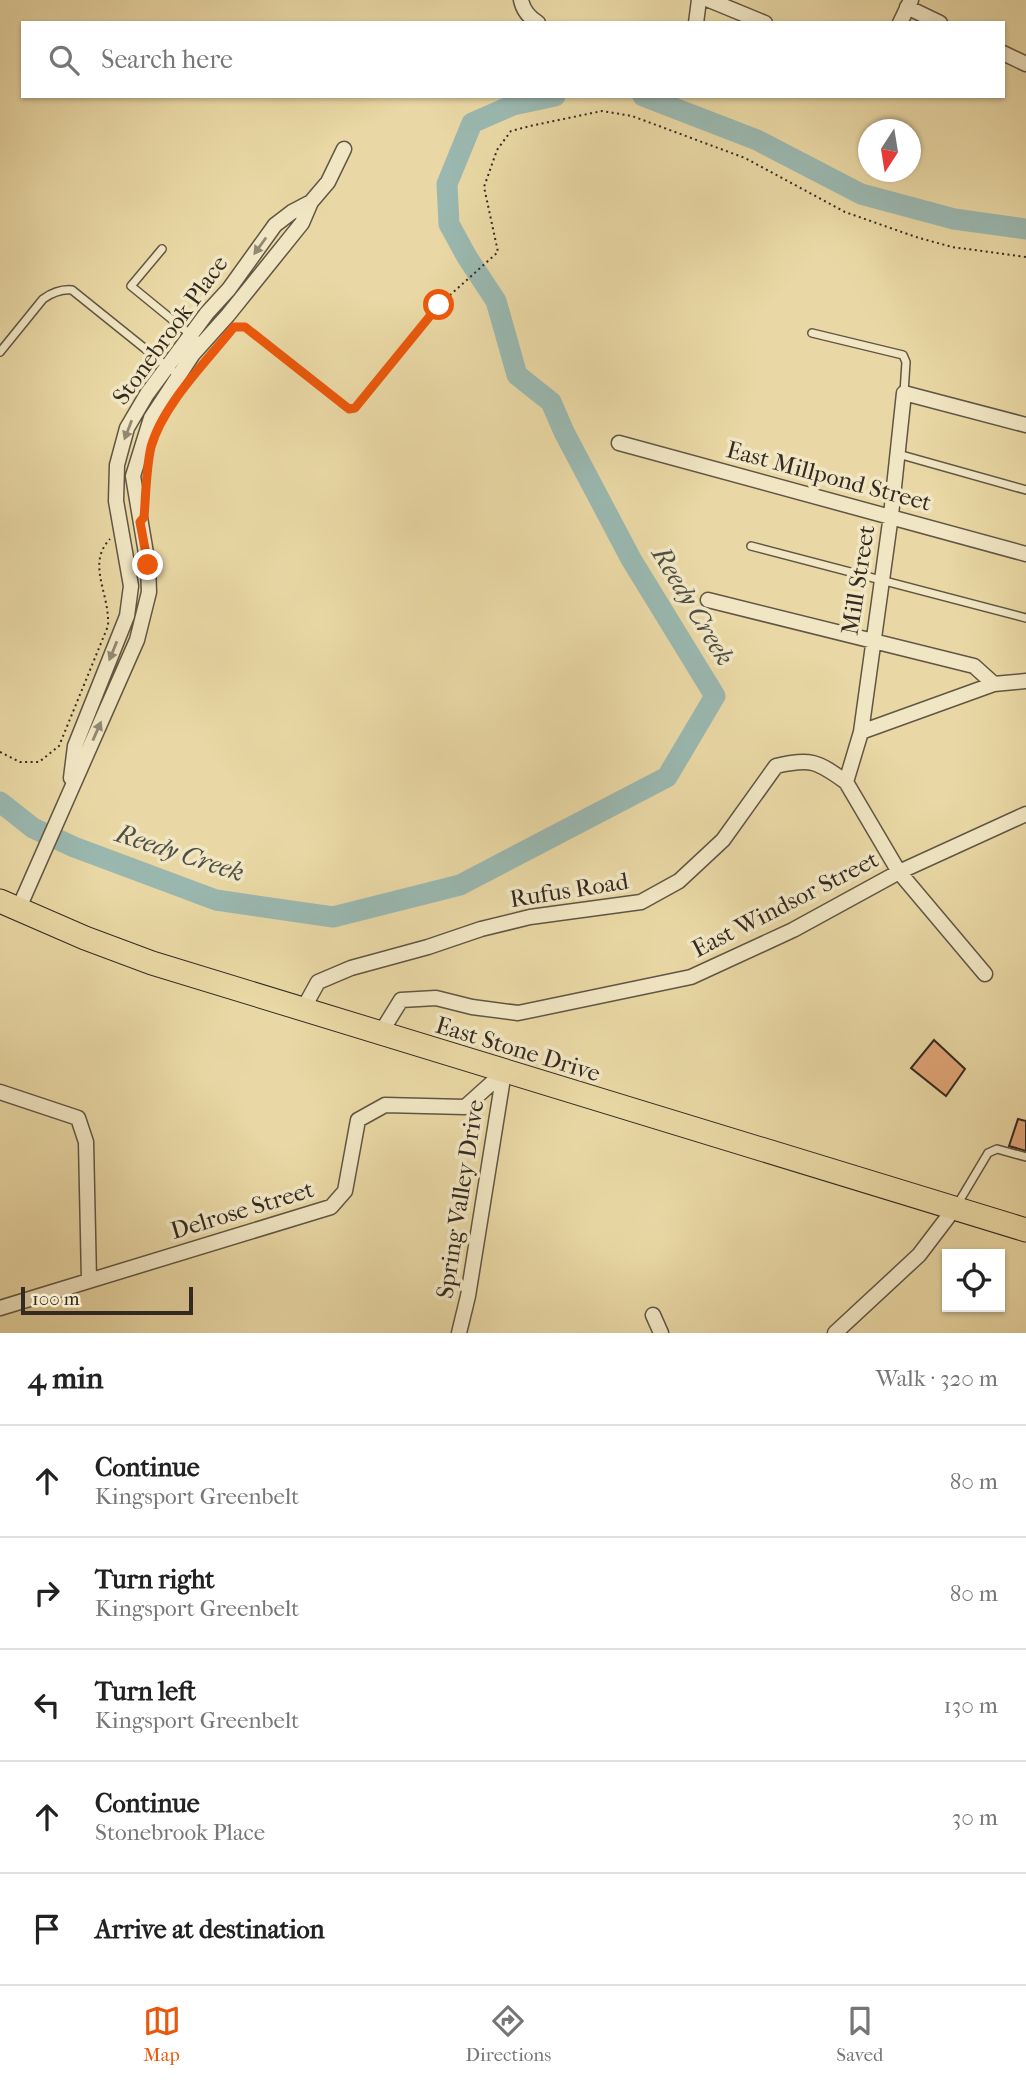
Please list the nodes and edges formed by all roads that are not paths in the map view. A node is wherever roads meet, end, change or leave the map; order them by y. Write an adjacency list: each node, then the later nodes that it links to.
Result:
1 (521, 0): 6 (street)
2 (699, 0): 7 (street)
3 (709, 0): 5 (street)
4 (909, 3): 9 (street); 10 (street)
5 (738, 6): 8 (street)
6 (535, 21)
7 (696, 21)
8 (762, 21)
9 (901, 21)
10 (937, 21)
11 (1005, 54): 12 (street)
12 (1026, 64)
13 (344, 149): 16 (street, Stonebrook Place)
14 (162, 249): 16 (lane)
15 (812, 333): 19 (lane)
16 (196, 339): 18 (street, Stonebrook Place)
17 (0, 352): 18 (lane)
18 (173, 371): 35 (street, Stonebrook Place, one-way to 18); 35 (street, Stonebrook Place, one-way to 35)
19 (904, 393): 20 (street); 22 (street, Mill Street)
20 (1026, 425)
21 (619, 443): 24 (street, East Millpond Street)
22 (898, 454): 23 (lane); 24 (street, Mill Street)
23 (1026, 490)
24 (891, 516): 26 (street, East Millpond Street); 27 (street, Mill Street)
25 (751, 546): 27 (lane)
26 (1026, 554)
27 (881, 581): 29 (lane); 30 (street, Mill Street)
28 (708, 600): 30 (street)
29 (1026, 618)
30 (872, 642): 32 (street); 33 (street, Mill Street)
31 (1026, 681): 32 (street)
32 (995, 684): 33 (street)
33 (861, 732): 34 (street, Mill Street)
34 (846, 782): 37 (street); 40 (street, Rufus Road)
35 (69, 793): 38 (street, Stonebrook Place)
36 (1026, 814): 37 (street)
37 (899, 872): 39 (street); 41 (street, East Windsor Street)
38 (9, 905): 40 (highway, East Stone Drive)
39 (985, 974)
40 (302, 1011): 41 (highway, East Stone Drive)
41 (380, 1034): 42 (highway, East Stone Drive)
42 (503, 1072): 45 (highway, East Stone Drive); 47 (street, Delrose Street); 50 (street, Spring Valley Drive)
43 (0, 1093): 47 (street)
44 (1026, 1157): 45 (lane)
45 (954, 1209): 46 (highway, East Stone Drive); 52 (street)
46 (1026, 1230)
47 (89, 1280): 48 (street, Delrose Street)
48 (0, 1308)
49 (653, 1314): 51 (street)
50 (459, 1333)
51 (661, 1333)
52 (835, 1333)

